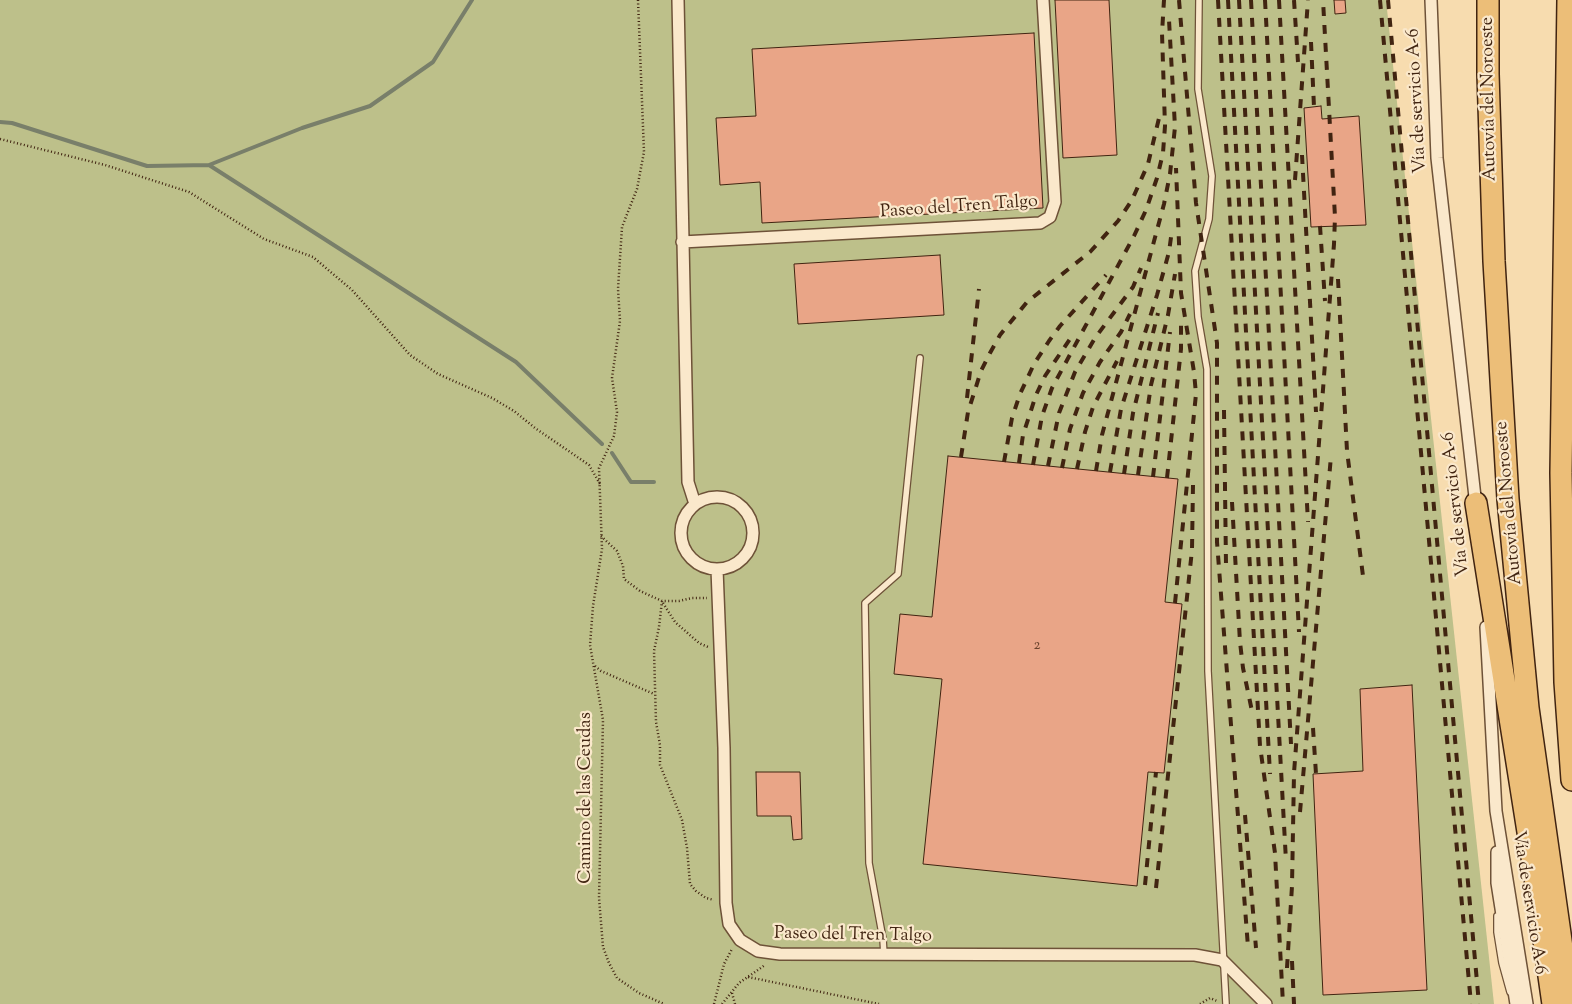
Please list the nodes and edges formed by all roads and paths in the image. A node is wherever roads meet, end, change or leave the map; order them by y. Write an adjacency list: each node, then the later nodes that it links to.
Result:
1 (638, 0): 11 (path, Camino de las Ceudas)
2 (678, 0): 9 (street)
3 (1043, 0): 9 (street, Paseo del Tren Talgo)
4 (1199, 0): 27 (lane)
5 (1431, 0): 13 (street, Vía de servicio A-6)
6 (1488, 0): 41 (highway, Autovía del Noroeste)
7 (1568, 0): 21 (highway)
8 (0, 139): 11 (path)
9 (682, 242): 12 (street)
10 (920, 358): 26 (lane)
11 (600, 484): 14 (path, Camino de las Ceudas)
12 (695, 504): 15 (street); 15 (street)
13 (1476, 504): 22 (street, Vía de servicio A-6); 40 (highway)
14 (601, 536): 16 (path); 19 (path, Camino de las Ceudas)
15 (717, 569): 17 (street)
16 (662, 601): 17 (path); 18 (path); 20 (path)
17 (719, 601): 18 (street)
18 (721, 654): 23 (street)
19 (594, 665): 20 (path); 30 (path, Camino de las Ceudas)
20 (654, 694): 23 (path)
21 (1572, 780)
22 (1496, 810): 38 (street); 39 (street, Vía de servicio A-6)
23 (726, 903): 24 (street)
24 (740, 940): 25 (street, Paseo del Tren Talgo); 31 (path)
25 (780, 954): 26 (street, Paseo del Tren Talgo); 28 (path)
26 (884, 955): 27 (street, Paseo del Tren Talgo)
27 (1222, 960): 36 (lane); 37 (street)
28 (748, 978): 29 (path); 34 (path)
29 (732, 992): 32 (path); 33 (path)
30 (664, 1004)
31 (714, 1004)
32 (722, 1004)
33 (735, 1004)
34 (878, 1004)
35 (1200, 1004): 36 (path)
36 (1226, 1004)
37 (1266, 1004)
38 (1515, 1004)
39 (1527, 1004)
40 (1554, 1004)
41 (1570, 1004)

